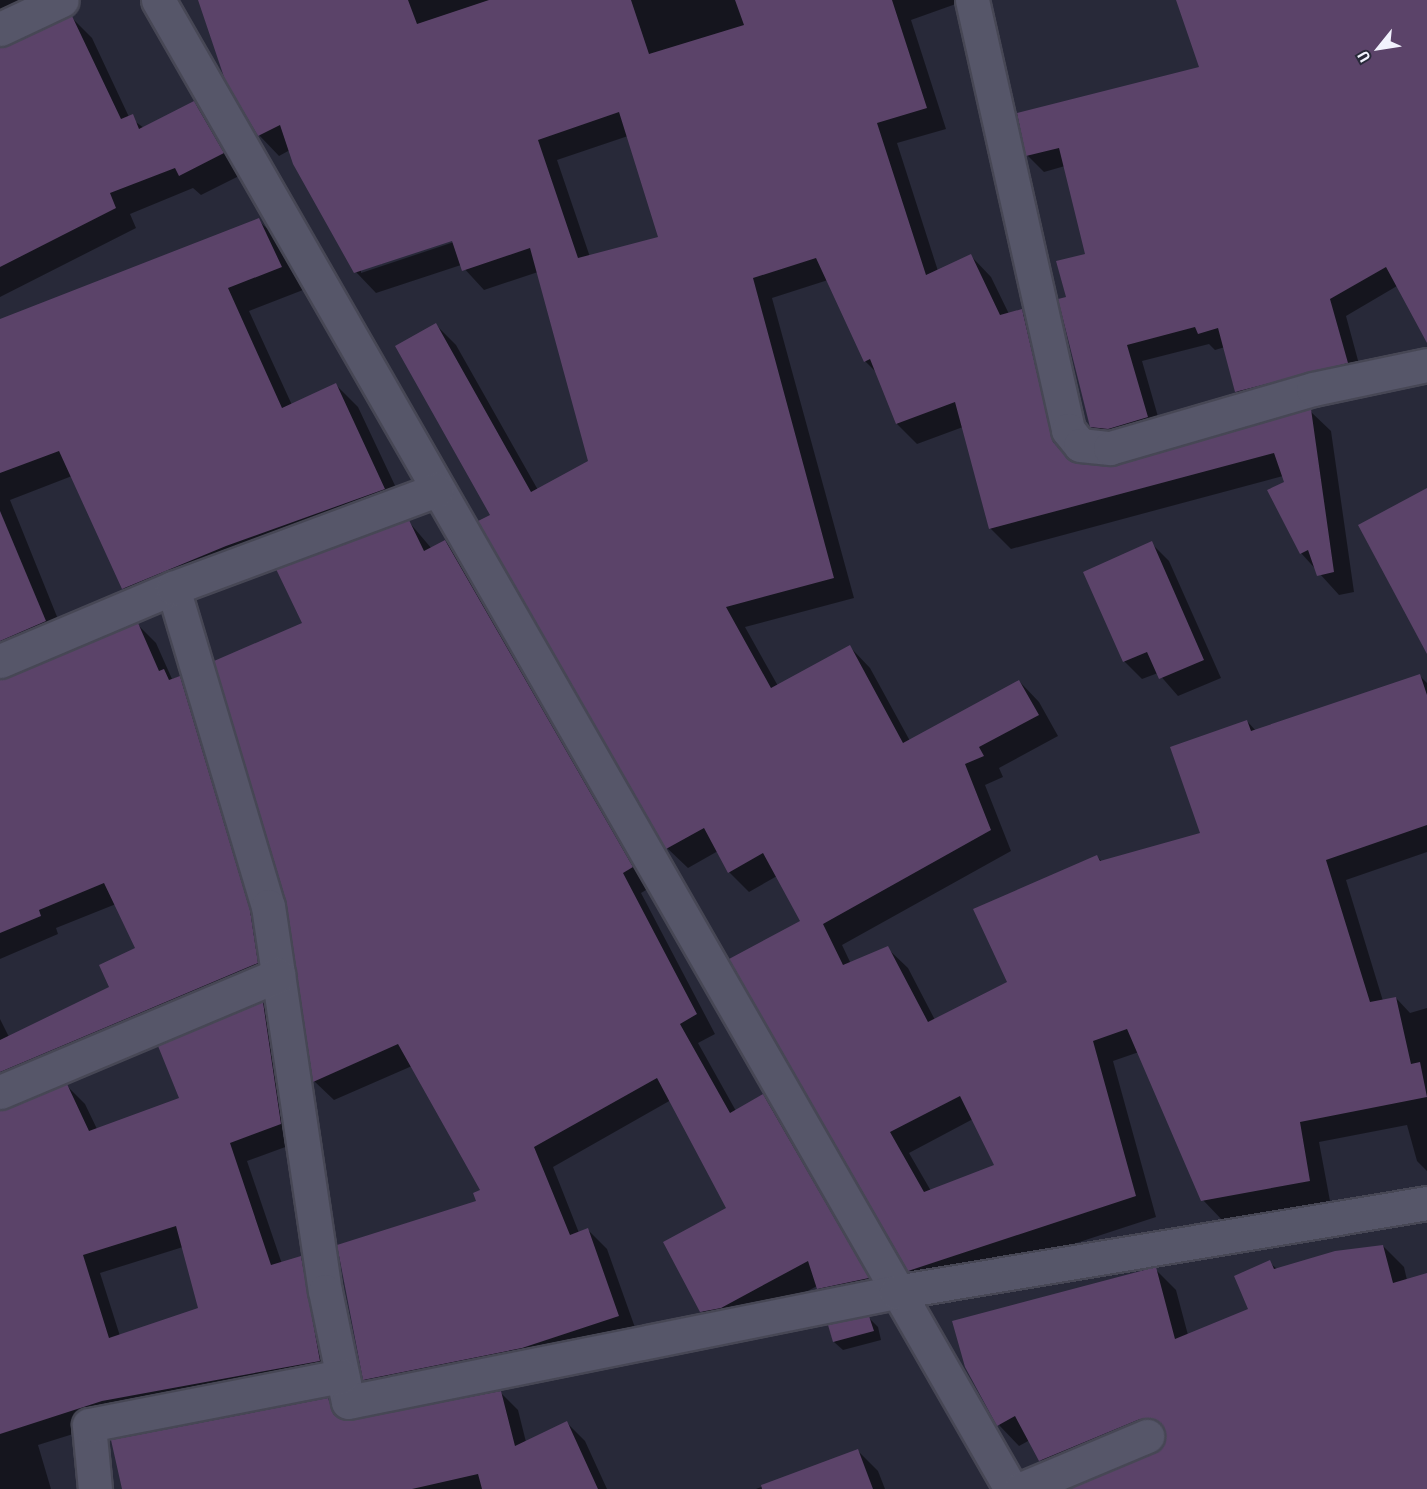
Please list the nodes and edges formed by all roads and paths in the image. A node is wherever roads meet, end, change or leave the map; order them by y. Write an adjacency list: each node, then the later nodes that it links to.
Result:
1 (62, 0): 4 (street)
2 (158, 0): 6 (street)
3 (972, 0): 5 (street)
4 (0, 28)
5 (1427, 365)
6 (436, 490): 7 (street); 12 (street)
7 (173, 588): 8 (street); 9 (street)
8 (0, 661)
9 (278, 975): 10 (street); 13 (street)
10 (0, 1092)
11 (1427, 1203): 12 (street)
12 (896, 1292): 13 (street); 16 (street)
13 (342, 1376): 15 (street)
14 (1147, 1436): 17 (street)
15 (95, 1489)
16 (1011, 1489)
17 (1021, 1489)

